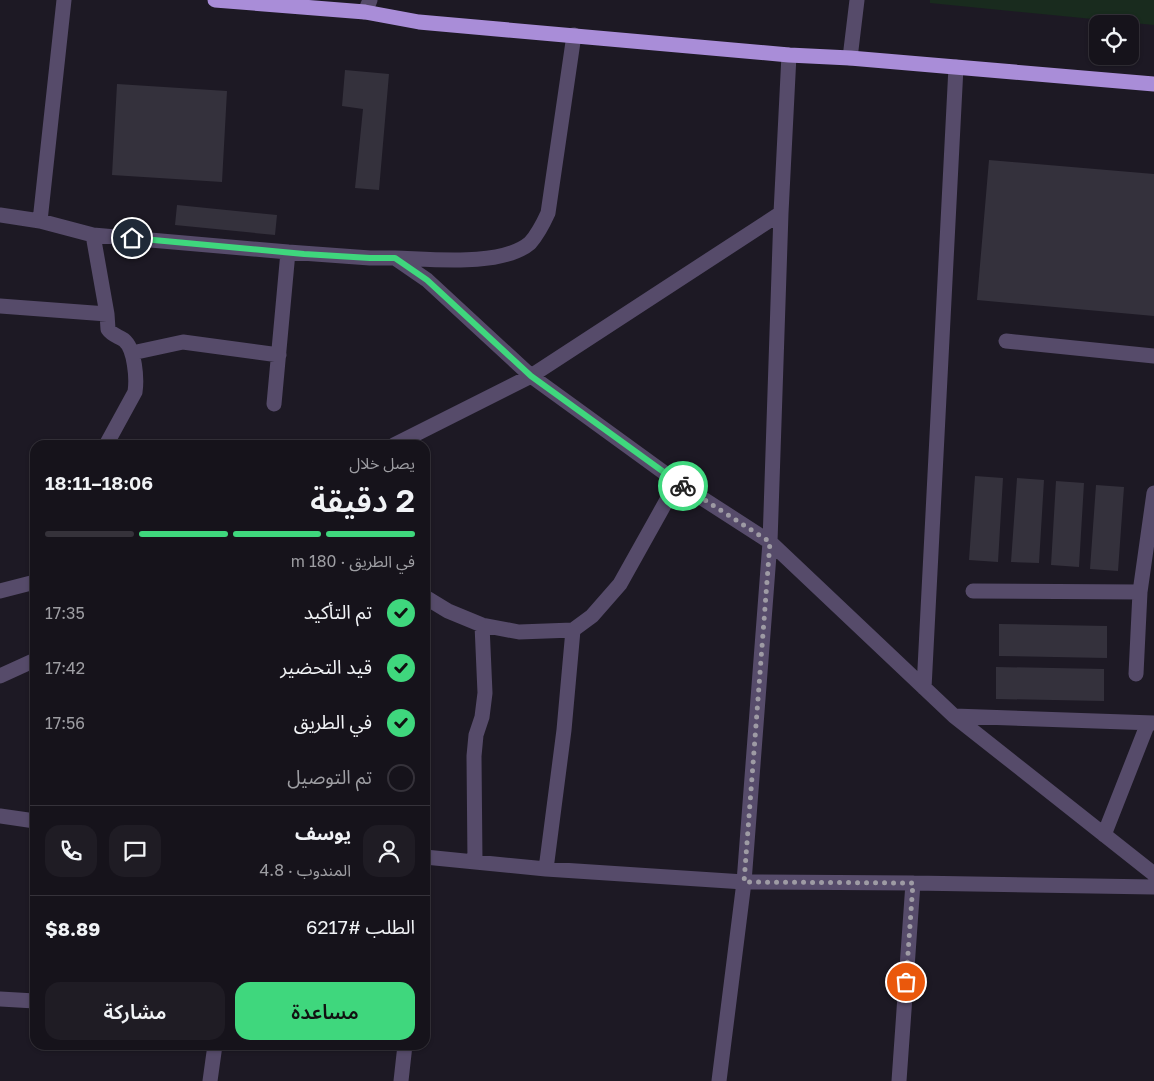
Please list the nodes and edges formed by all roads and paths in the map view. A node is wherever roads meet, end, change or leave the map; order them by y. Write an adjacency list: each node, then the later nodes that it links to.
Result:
1 (64, 0): 12 (street)
2 (215, 0): 4 (highway)
3 (857, 0): 7 (street)
4 (368, 6): 5 (highway)
5 (574, 36): 6 (highway); 15 (street)
6 (789, 55): 7 (highway); 10 (street)
7 (850, 58): 8 (highway)
8 (956, 67): 9 (highway); 39 (street)
9 (1154, 84)
10 (781, 213): 22 (street); 28 (street)
11 (0, 214): 12 (street)
12 (40, 221): 13 (street)
13 (93, 235): 14 (street); 17 (street)
14 (288, 252): 15 (street); 20 (street)
15 (395, 258): 22 (street)
16 (0, 306): 17 (street)
17 (107, 314): 19 (street)
18 (1006, 341): 21 (street)
19 (132, 353): 20 (street); 24 (street)
20 (279, 355): 23 (street)
21 (1154, 356)
22 (531, 376): 25 (street); 26 (street)
23 (274, 404)
24 (109, 440)
25 (404, 440)
26 (677, 482): 28 (street); 35 (street)
27 (1154, 493): 32 (street)
28 (770, 542): 39 (street); 49 (street)
29 (30, 583): 30 (street)
30 (0, 591)
31 (973, 591): 32 (street)
32 (1140, 592): 37 (street)
33 (430, 600): 34 (street)
34 (482, 625): 35 (street); 46 (street)
35 (573, 630): 47 (street)
36 (30, 662): 38 (street)
37 (1136, 674)
38 (0, 676)
39 (924, 688): 40 (street)
40 (954, 716): 41 (street); 44 (street)
41 (1151, 723): 44 (street)
42 (0, 816): 43 (street)
43 (30, 820)
44 (1104, 835): 48 (street)
45 (430, 858): 46 (street)
46 (475, 862): 47 (street)
47 (546, 868): 49 (street)
48 (1154, 874)
49 (744, 882): 50 (street); 58 (street)
50 (913, 883): 51 (street); 59 (street)
51 (1154, 887)
52 (0, 998): 53 (street)
53 (30, 1001)
54 (214, 1050): 56 (street)
55 (404, 1050): 57 (street)
56 (210, 1081)
57 (401, 1081)
58 (719, 1081)
59 (899, 1081)

